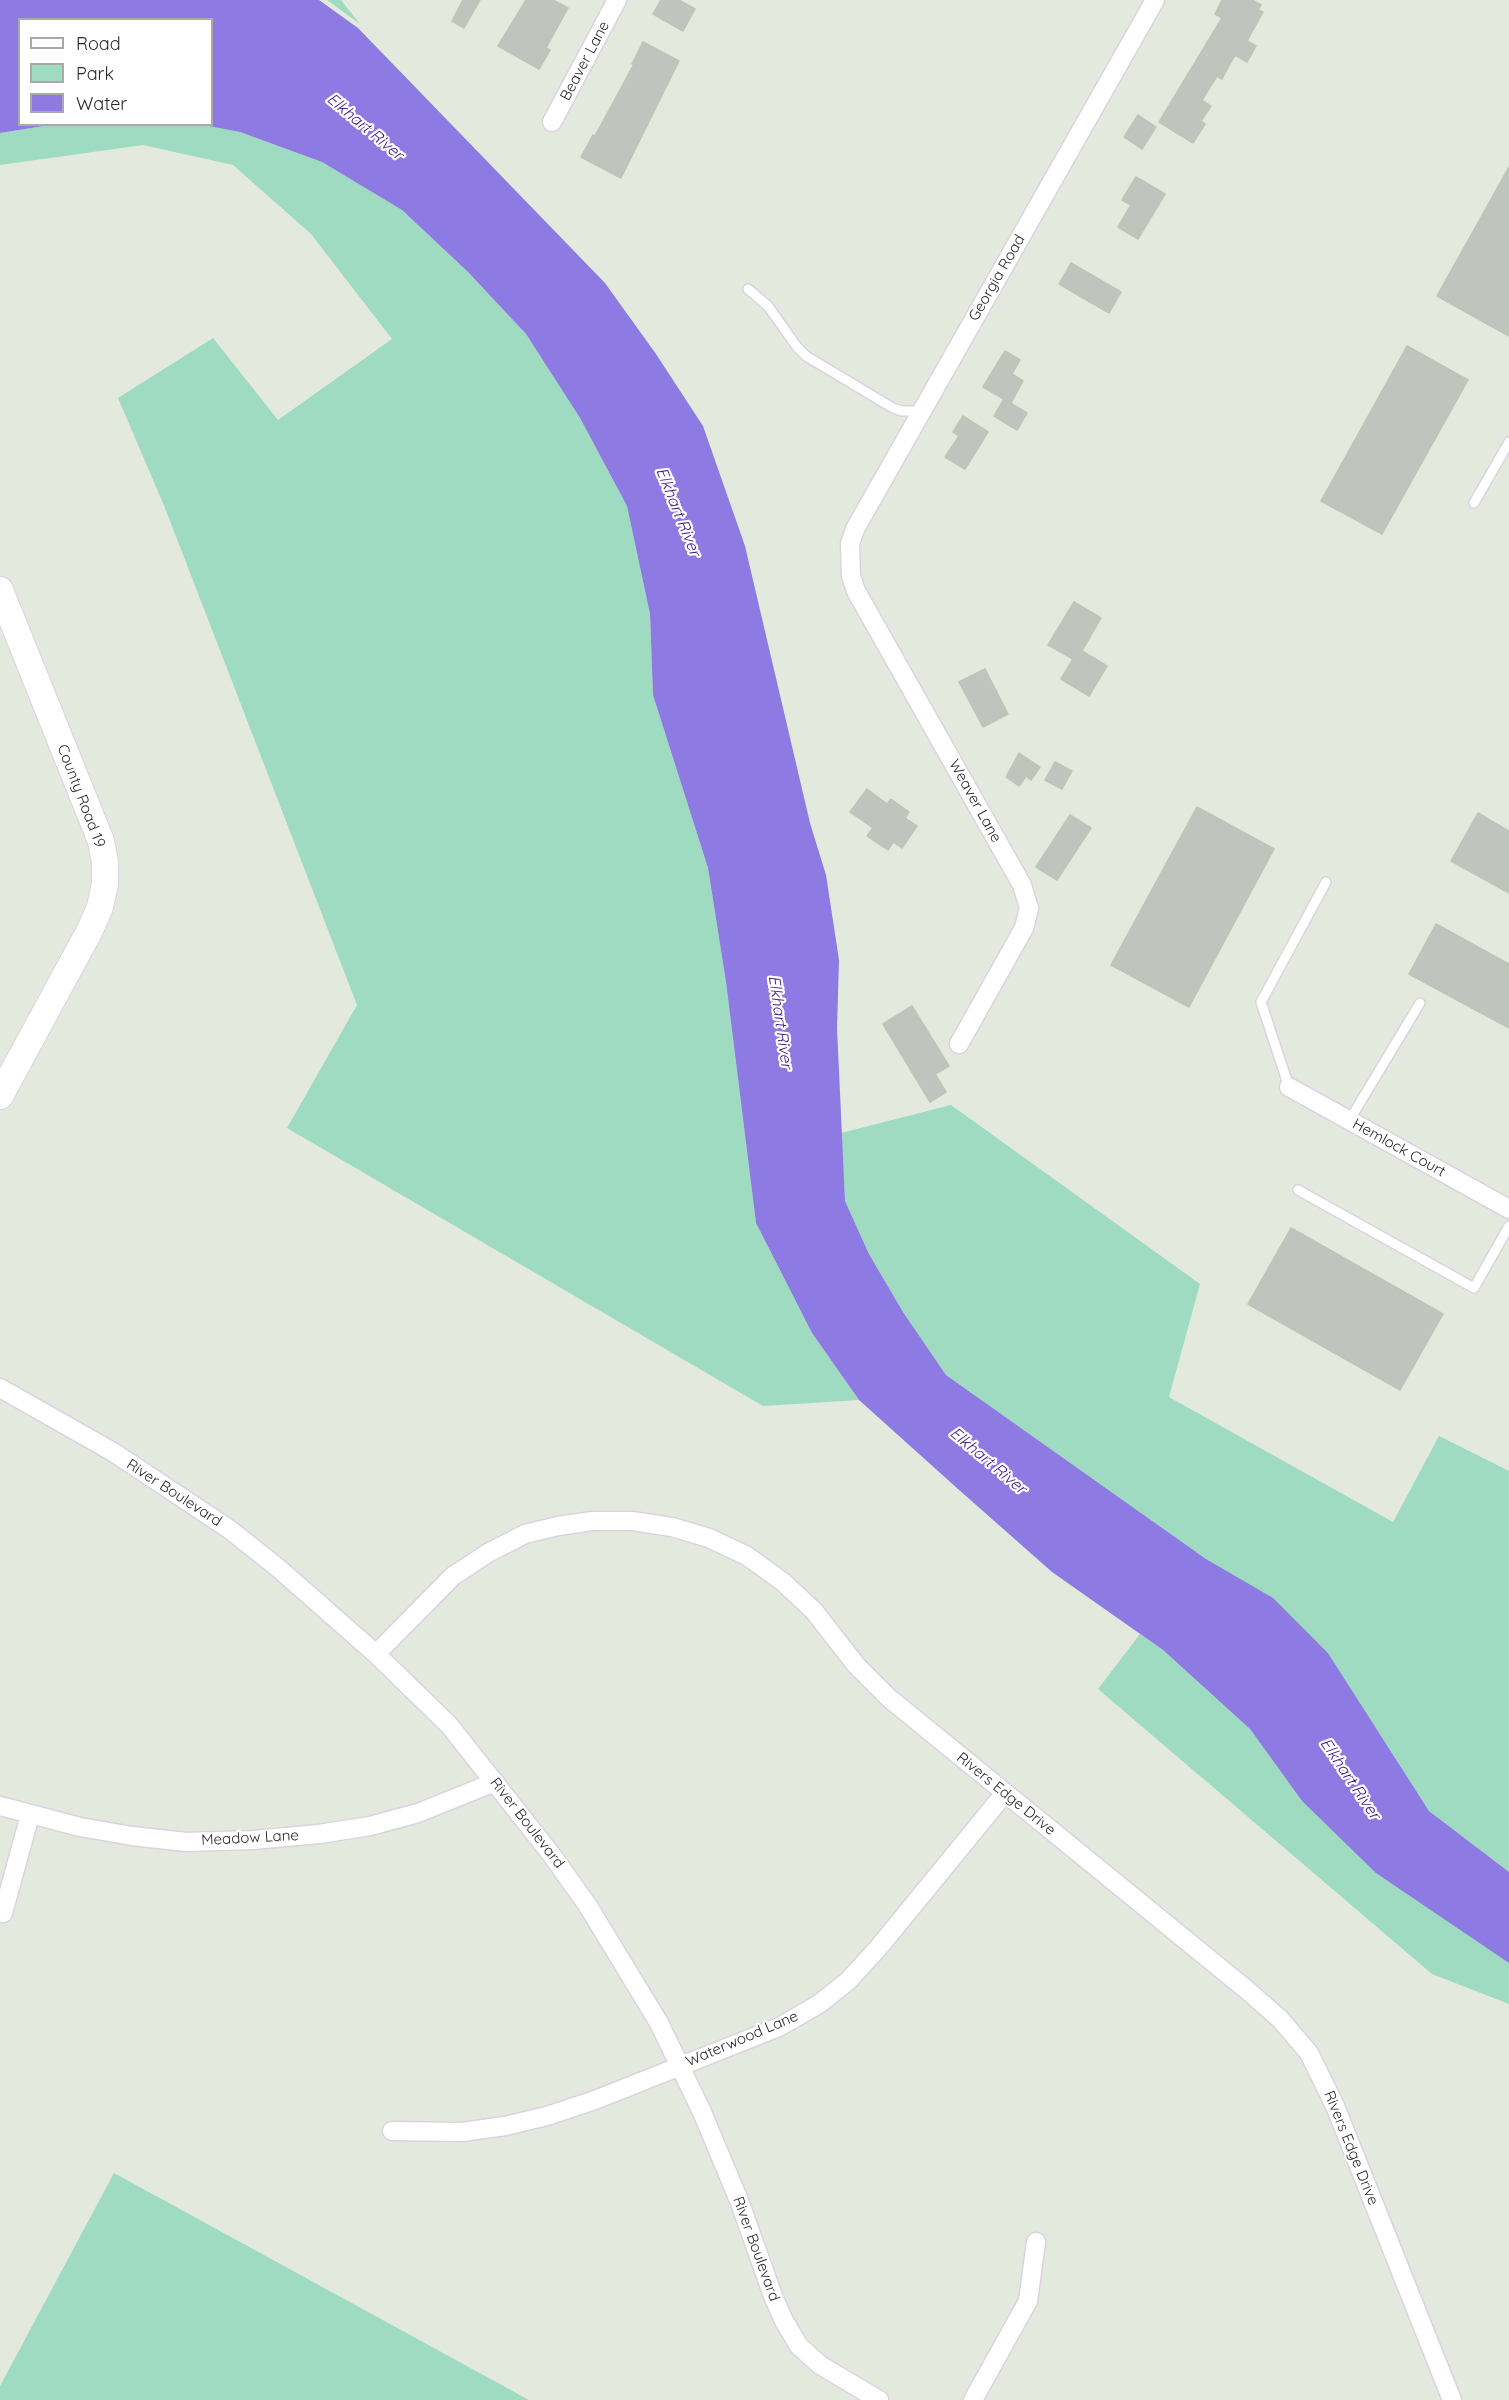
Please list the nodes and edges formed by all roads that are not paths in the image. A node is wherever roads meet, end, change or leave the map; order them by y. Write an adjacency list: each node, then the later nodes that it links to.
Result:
1 (617, 0): 3 (street, Beaver Lane)
2 (1155, 0): 5 (street, Georgia Road)
3 (552, 122)
4 (748, 290): 5 (lane)
5 (922, 411): 8 (street, Georgia Road)
6 (1509, 442): 7 (lane)
7 (1474, 503)
8 (849, 560): 12 (street, Weaver Lane)
9 (0, 590): 14 (street, County Road 19)
10 (1326, 882): 13 (lane)
11 (1420, 1003): 15 (lane)
12 (959, 1044)
13 (1289, 1087): 15 (street, Hemlock Court)
14 (0, 1096)
15 (1349, 1121): 17 (street, Hemlock Court)
16 (1298, 1191): 18 (lane)
17 (1509, 1209)
18 (1509, 1226)
19 (0, 1388): 20 (street, River Boulevard)
20 (376, 1654): 21 (street, River Boulevard); 22 (street, Rivers Edge Drive)
21 (495, 1782): 24 (street, Meadow Lane); 26 (street, River Boulevard)
22 (1005, 1793): 26 (street, Waterwood Lane); 31 (street, Rivers Edge Drive)
23 (0, 1806): 24 (street, Meadow Lane)
24 (30, 1815): 25 (street)
25 (3, 1912)
26 (680, 2066): 27 (street, Waterwood Lane); 29 (street, River Boulevard)
27 (393, 2131)
28 (1036, 2242): 30 (street)
29 (879, 2400)
30 (973, 2400)
31 (1452, 2400)

